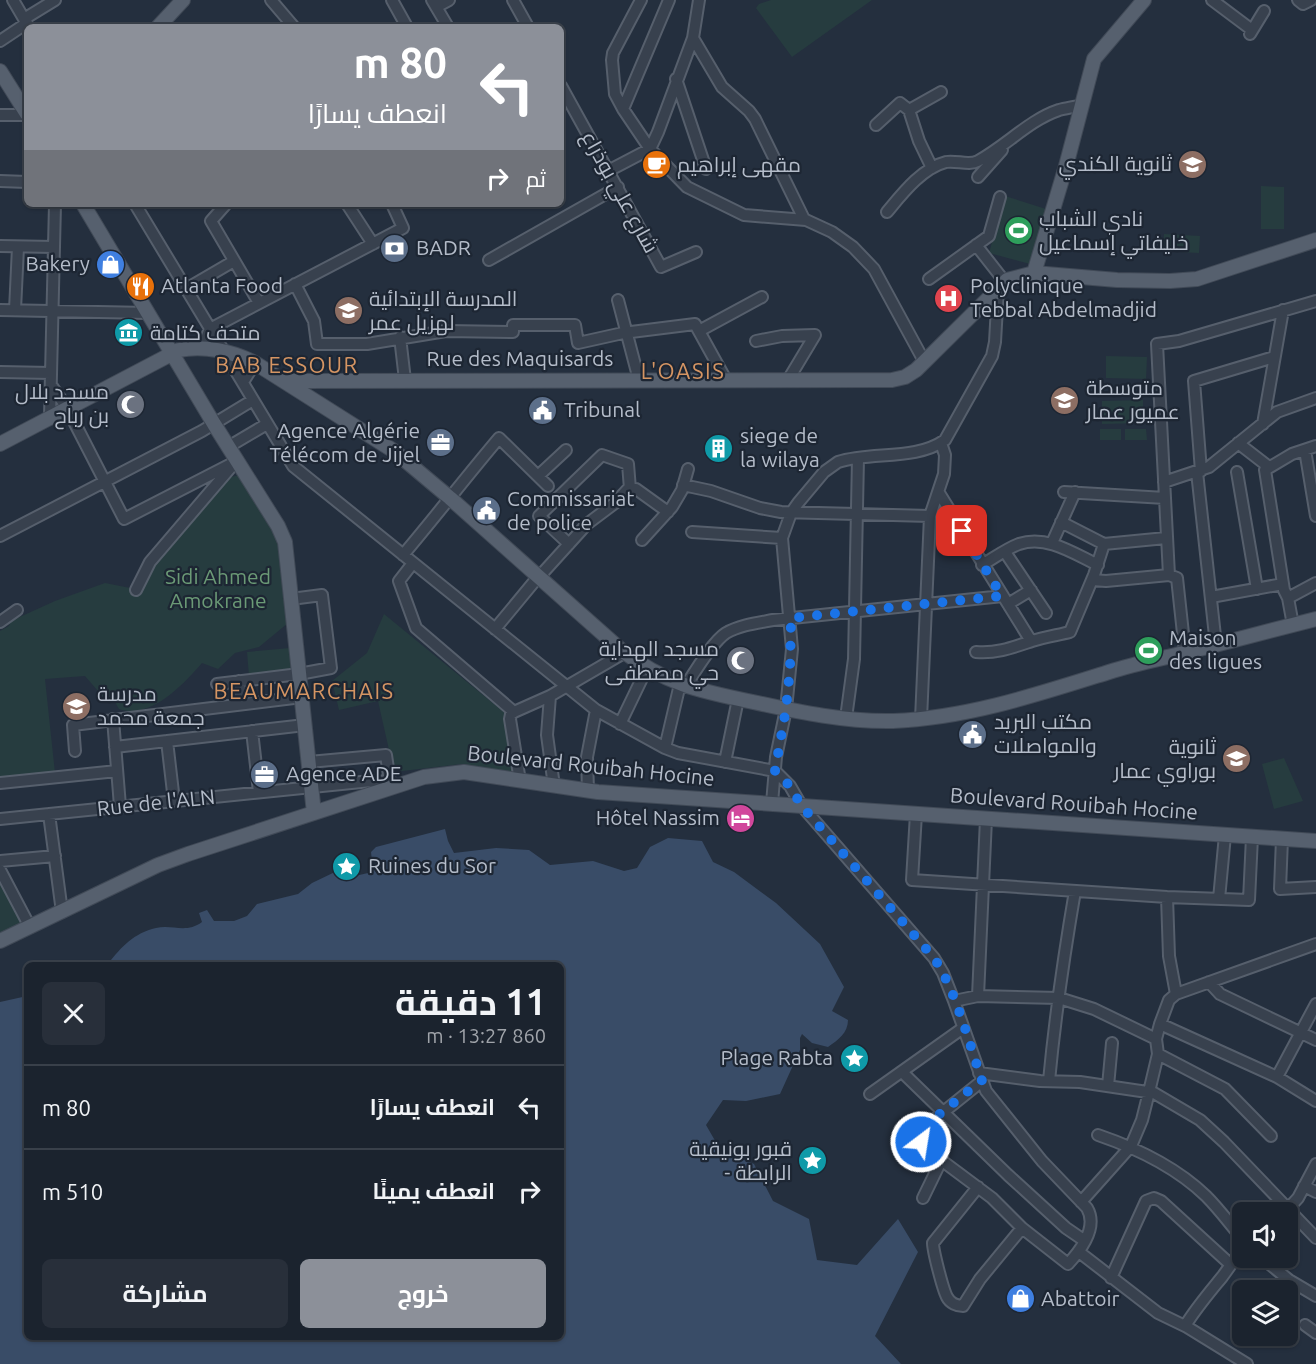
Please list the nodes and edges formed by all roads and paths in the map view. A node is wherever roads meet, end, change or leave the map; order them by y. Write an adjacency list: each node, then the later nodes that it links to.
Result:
1 (13, 0): 17 (street)
2 (55, 0): 17 (street)
3 (183, 0): 19 (main road)
4 (271, 0): 20 (street)
5 (392, 0): 21 (street)
6 (450, 0): 15 (street)
7 (513, 0): 23 (street)
8 (641, 0): 31 (street)
9 (669, 0): 31 (street)
10 (699, 0): 24 (street)
11 (1144, 0): 30 (main road)
12 (1212, 0): 16 (street)
13 (1298, 0): 14 (street)
14 (1311, 0)
15 (434, 4): 22 (street)
16 (1264, 11)
17 (26, 23)
18 (24, 24): 25 (street)
19 (161, 24)
20 (291, 24)
21 (405, 24)
22 (446, 24)
23 (526, 24)
24 (693, 38): 27 (street); 54 (street)
25 (0, 41)
26 (0, 71): 32 (main road)
27 (676, 79): 38 (street); 40 (street)
28 (564, 91): 41 (street, شارع علي بوذراع)
29 (941, 92): 33 (street)
30 (1082, 105): 37 (street); 64 (main road)
31 (623, 109): 38 (street)
32 (24, 110)
33 (909, 110): 36 (street); 39 (street)
34 (0, 115): 35 (street)
35 (24, 115)
36 (876, 125)
37 (1008, 142): 39 (street); 42 (street)
38 (650, 149): 41 (street); 54 (street)
39 (932, 168): 53 (street)
40 (706, 169)
41 (608, 171): 45 (street, شارع علي بوذراع)
42 (978, 177)
43 (0, 181): 44 (street)
44 (24, 182)
45 (618, 188): 61 (street, شارع علي بوذراع); 62 (street)
46 (1000, 197): 57 (street)
47 (55, 207): 60 (street)
48 (85, 207): 77 (main road)
49 (137, 207): 68 (street)
50 (223, 207): 63 (street)
51 (349, 207): 56 (street)
52 (393, 207): 56 (street)
53 (887, 212)
54 (804, 219): 87 (street)
55 (1316, 240): 64 (main road)
56 (373, 244): 66 (street)
57 (976, 245): 65 (street); 67 (street)
58 (0, 246): 59 (street)
59 (18, 247): 60 (street); 74 (street)
60 (54, 247): 76 (street)
61 (696, 252)
62 (489, 260)
63 (234, 261): 68 (street); 72 (street)
64 (1034, 273): 67 (main road)
65 (929, 279)
66 (295, 285): 72 (street); 81 (street)
67 (1002, 286): 87 (main road, Rue des Maquisards); 104 (street)
68 (186, 289): 78 (street)
69 (762, 297): 79 (street)
70 (618, 300): 80 (street)
71 (1316, 301): 75 (street)
72 (259, 303): 78 (street)
73 (0, 310): 74 (street)
74 (15, 310): 76 (street)
75 (1283, 310): 86 (street); 118 (street)
76 (52, 311): 77 (street); 90 (street)
77 (148, 312): 85 (main road)
78 (210, 329): 83 (street); 84 (street)
79 (699, 331): 80 (street); 92 (street)
80 (627, 333): 81 (street); 91 (street)
81 (400, 337): 95 (street)
82 (756, 341): 93 (street)
83 (202, 348): 84 (main road); 85 (main road)
84 (224, 351): 88 (main road); 96 (street)
85 (172, 352): 99 (main road); 101 (main road)
86 (1274, 357): 103 (street); 114 (street)
87 (924, 361): 93 (main road, Rue des Maquisards)
88 (255, 363): 94 (main road); 96 (street)
89 (0, 372): 90 (street)
90 (51, 379): 99 (street); 100 (street)
91 (639, 380): 92 (main road, Rue des Maquisards); 95 (main road, Rue des Maquisards)
92 (726, 380): 93 (main road, Rue des Maquisards)
93 (788, 380)
94 (284, 381): 95 (main road, Rue des Maquisards); 123 (main road)
95 (405, 381)
96 (243, 382): 98 (street)
97 (1316, 398): 103 (street)
98 (253, 400): 101 (street); 102 (street)
99 (67, 408): 100 (main road); 117 (street)
100 (50, 417): 106 (main road)
101 (214, 424): 107 (main road); 117 (street)
102 (267, 424): 107 (street); 140 (street)
103 (1263, 424): 105 (street)
104 (941, 443): 110 (street); 122 (street)
105 (1238, 443): 112 (street); 114 (street)
106 (0, 444)
107 (228, 447): 111 (main road)
108 (1311, 448): 112 (street); 129 (street)
109 (566, 450): 116 (street)
110 (858, 458): 126 (street); 127 (street)
111 (237, 461): 117 (street); 150 (street); 154 (main road)
112 (1269, 467): 148 (street)
113 (688, 469): 119 (street)
114 (1199, 471): 118 (street); 152 (street)
115 (1237, 472): 149 (street)
116 (538, 476): 120 (street); 123 (street)
117 (105, 482): 132 (street)
118 (1164, 482): 124 (street)
119 (683, 485): 125 (street); 126 (street)
120 (548, 486)
121 (630, 489): 125 (street); 137 (street); 137 (street)
122 (939, 493): 128 (street); 142 (street)
123 (450, 498): 140 (street); 145 (main road)
124 (1165, 498): 130 (street); 134 (street)
125 (668, 512): 135 (street)
126 (791, 513): 127 (street); 133 (street)
127 (856, 515): 128 (street); 158 (street)
128 (930, 516): 156 (street)
129 (1316, 516)
130 (1061, 522): 136 (street); 138 (street)
131 (692, 532): 133 (street)
132 (0, 536)
133 (782, 538): 160 (street)
134 (1166, 538): 138 (street); 144 (street)
135 (642, 540)
136 (1052, 543): 139 (street); 143 (street)
137 (569, 544): 145 (street)
138 (1104, 544): 143 (street)
139 (1005, 552): 142 (street); 151 (street)
140 (403, 555): 141 (street)
141 (413, 563): 164 (street); 182 (street)
142 (982, 565): 155 (street)
143 (1098, 565): 146 (street)
144 (1169, 575): 146 (street); 169 (street)
145 (538, 577): 164 (street); 167 (main road)
146 (1092, 580): 165 (street)
147 (1316, 582): 153 (street)
148 (1283, 584): 149 (street); 153 (street)
149 (1257, 589): 152 (street)
150 (136, 590)
151 (1031, 590): 155 (street); 159 (street)
152 (1210, 597): 166 (street)
153 (1288, 598): 163 (street)
154 (291, 599): 171 (main road); 171 (street)
155 (1005, 600): 156 (street); 165 (street)
156 (926, 604): 158 (street); 185 (street)
157 (17, 610): 162 (street)
158 (855, 611): 160 (street); 183 (street)
159 (1046, 613)
160 (791, 618): 174 (street); 180 (street)
161 (1316, 619): 163 (main road)
162 (0, 622)
163 (1293, 625): 166 (main road)
164 (495, 629): 175 (street)
165 (1032, 641): 168 (street)
166 (1216, 645): 169 (main road)
167 (624, 652): 170 (main road); 175 (street)
168 (976, 652)
169 (1185, 652): 185 (main road)
170 (647, 668): 174 (main road); 186 (street)
171 (299, 675): 172 (street); 177 (main road)
172 (239, 681): 173 (street); 179 (street)
173 (217, 684)
174 (683, 686): 178 (main road); 191 (street)
175 (567, 687): 176 (street); 181 (street)
176 (550, 696): 182 (street); 200 (street)
177 (302, 697): 179 (street); 187 (main road)
178 (738, 699): 180 (main road); 194 (street)
179 (241, 704): 184 (street)
180 (786, 709): 183 (main road); 196 (street)
181 (596, 710): 186 (street); 202 (street)
182 (514, 712): 197 (street)
183 (846, 718): 185 (main road)
184 (113, 719): 190 (street); 192 (street)
185 (921, 719)
186 (620, 724): 191 (street)
187 (305, 725): 188 (street); 193 (main road)
188 (252, 731): 189 (street); 203 (street)
189 (167, 741): 190 (street); 204 (street)
190 (115, 747): 195 (street)
191 (665, 748): 194 (street)
192 (75, 751)
193 (309, 762): 199 (street); 201 (main road)
194 (725, 762): 196 (street)
195 (117, 771): 198 (street); 207 (street)
196 (775, 771): 205 (street); 206 (street)
197 (520, 781): 199 (main road, Boulevard Rouibah Hocine); 200 (main road, Boulevard Rouibah Hocine)
198 (0, 783)
199 (394, 784): 201 (street, Rue de l'ALN); 208 (main road, Boulevard Rouibah Hocine)
200 (554, 786): 202 (main road, Boulevard Rouibah Hocine)
201 (312, 787): 203 (street, Rue de l'ALN); 208 (main road)
202 (588, 791): 205 (main road, Boulevard Rouibah Hocine)
203 (259, 792): 204 (street, Rue de l'ALN)
204 (174, 801): 207 (street, Rue de l'ALN)
205 (772, 803): 206 (main road, Boulevard Rouibah Hocine)
206 (801, 805): 210 (main road, Boulevard Rouibah Hocine); 233 (street)
207 (120, 806): 209 (street, Rue de l'ALN)
208 (314, 813): 225 (main road, Boulevard Rouibah Hocine)
209 (49, 814): 211 (street, Rue de l'ALN); 217 (street)
210 (916, 814): 212 (main road, Boulevard Rouibah Hocine); 220 (street)
211 (0, 819)
212 (986, 819): 213 (main road, Boulevard Rouibah Hocine); 220 (street)
213 (1225, 836): 214 (main road, Boulevard Rouibah Hocine); 224 (street)
214 (1252, 837): 215 (main road, Boulevard Rouibah Hocine); 224 (street)
215 (1282, 839): 216 (main road, Boulevard Rouibah Hocine); 221 (street)
216 (1316, 841)
217 (55, 856): 218 (street); 225 (street)
218 (0, 861)
219 (0, 870): 226 (street)
220 (983, 885): 222 (street); 231 (street)
221 (1316, 887)
222 (1075, 891): 223 (street); 232 (street)
223 (1167, 897): 224 (street); 230 (street)
224 (1219, 899)
225 (62, 912): 226 (main road, Boulevard Rouibah Hocine)
226 (30, 927): 227 (main road, Boulevard Rouibah Hocine)
227 (0, 941)
228 (1316, 944): 229 (street)
229 (1209, 982): 230 (street); 237 (street)
230 (1176, 994): 235 (street)
231 (978, 996): 232 (street); 233 (street)
232 (1059, 998): 238 (street); 245 (street)
233 (954, 1000): 236 (street)
234 (1316, 1004): 237 (street)
235 (1160, 1024): 238 (street); 244 (street)
236 (963, 1028): 242 (street); 243 (street)
237 (1300, 1033): 239 (street); 244 (street)
238 (1156, 1039): 241 (street)
239 (1316, 1040)
240 (1112, 1043): 246 (street)
241 (1158, 1054): 248 (street); 253 (street)
242 (902, 1072): 249 (street); 251 (street)
243 (980, 1076): 245 (street); 251 (street); 261 (street)
244 (1277, 1077): 250 (street)
245 (1049, 1081): 246 (street)
246 (1108, 1086): 248 (street)
247 (1316, 1087): 250 (street)
248 (1149, 1092): 254 (street); 262 (street)
249 (870, 1094)
250 (1313, 1099)
251 (942, 1113): 255 (street); 268 (street)
252 (1098, 1134): 254 (street)
253 (1271, 1136)
254 (1131, 1146): 261 (street); 265 (street)
255 (941, 1161): 258 (street); 260 (street)
256 (1316, 1164): 257 (street)
257 (1304, 1186): 259 (street); 263 (street)
258 (978, 1187): 266 (street); 266 (street)
259 (1316, 1192)
260 (923, 1198)
261 (1081, 1202): 268 (street)
262 (1278, 1202)
263 (1294, 1202)
264 (1298, 1222): 267 (street)
265 (1232, 1226)
266 (1022, 1228): 269 (street)
267 (1316, 1238)
268 (1084, 1241): 269 (street)
269 (1079, 1252): 272 (street)
270 (1230, 1264): 272 (street); 275 (street)
271 (1274, 1268): 273 (street)
272 (1111, 1278): 275 (street)
273 (1316, 1296)
274 (1305, 1325): 276 (street)
275 (1185, 1326): 277 (street)
276 (1316, 1333)
277 (1247, 1364)

